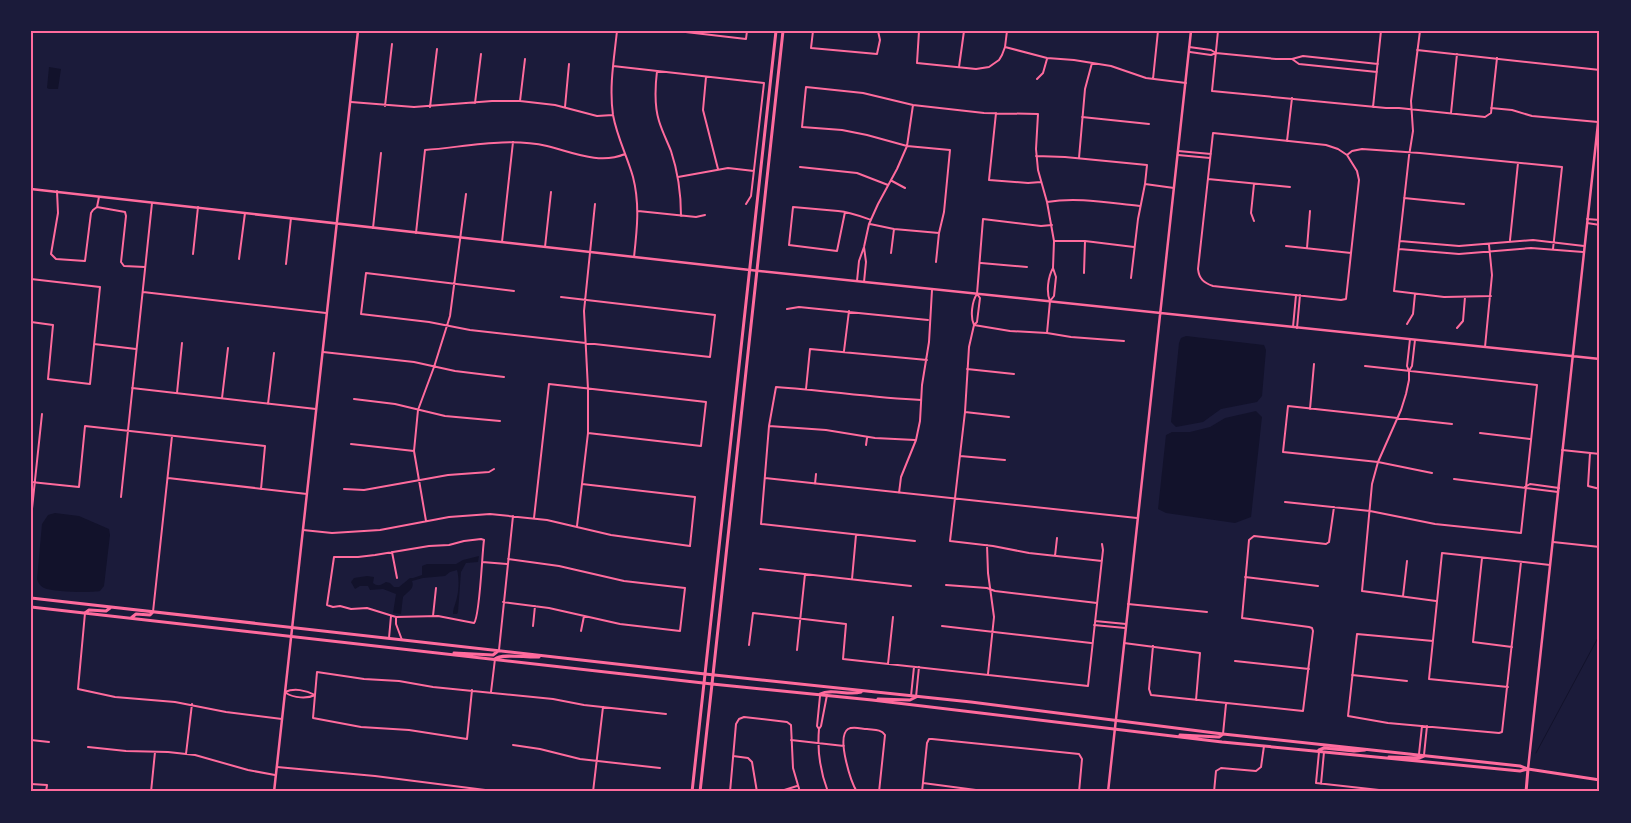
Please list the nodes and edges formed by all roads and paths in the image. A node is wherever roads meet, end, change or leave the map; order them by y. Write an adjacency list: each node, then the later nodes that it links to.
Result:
1 (358, 31): 44 (street)
2 (617, 31): 33 (street)
3 (677, 31): 4 (street)
4 (747, 31)
5 (776, 31): 150 (main road)
6 (783, 31): 151 (main road)
7 (813, 31): 8 (street)
8 (878, 31)
9 (920, 31): 34 (street)
10 (964, 31): 34 (street)
11 (1007, 31): 18 (street)
12 (1158, 31): 40 (street)
13 (1191, 31): 19 (street)
14 (1218, 31): 23 (street)
15 (1381, 31): 32 (street)
16 (1420, 31): 21 (street)
17 (392, 44): 48 (street)
18 (1005, 47): 26 (street); 34 (street)
19 (1190, 47): 22 (street); 23 (street)
20 (437, 50): 49 (street)
21 (1417, 50): 25 (street); 53 (street)
22 (1189, 52): 23 (street); 41 (street)
23 (1216, 53): 29 (street); 42 (street)
24 (481, 54): 45 (street)
25 (1457, 54): 27 (street); 55 (street)
26 (1047, 58): 30 (street); 39 (street)
27 (1497, 58): 35 (street); 52 (street)
28 (525, 59): 43 (street)
29 (1292, 59): 32 (street); 37 (street)
30 (1092, 63): 40 (street); 57 (street)
31 (569, 64): 51 (street)
32 (1378, 64): 37 (street)
33 (613, 66): 36 (street); 56 (street)
34 (959, 68)
35 (1600, 70)
36 (656, 71): 38 (street); 76 (street)
37 (1377, 72): 50 (street)
38 (706, 77): 74 (street); 75 (street)
39 (1037, 79)
40 (1153, 79): 41 (street)
41 (1186, 83): 65 (street)
42 (1292, 98): 50 (street); 60 (street)
43 (520, 101): 45 (street); 51 (street)
44 (350, 102): 48 (street); 111 (street)
45 (476, 103): 49 (street)
46 (913, 105): 54 (street); 62 (street); 62 (street)
47 (1600, 105): 58 (street)
48 (385, 106): 49 (street)
49 (430, 107)
50 (1373, 107): 53 (street)
51 (565, 108): 56 (street)
52 (1492, 108): 55 (street); 58 (street)
53 (1411, 109): 55 (street); 63 (street)
54 (996, 113): 69 (street); 79 (street)
55 (1451, 113)
56 (613, 115): 66 (street)
57 (1082, 117): 59 (street); 70 (street)
58 (1598, 122): 107 (street)
59 (1149, 124)
60 (1287, 141): 67 (street); 68 (street)
61 (513, 142): 66 (street); 118 (street); 124 (street)
62 (906, 146): 78 (street); 119 (street)
63 (1409, 152): 68 (street); 72 (street); 91 (street)
64 (381, 153): 116 (street)
65 (1178, 153): 67 (street); 71 (street); 86 (street)
66 (625, 154): 100 (street)
67 (1211, 154): 71 (street)
68 (1347, 155): 139 (street)
69 (1036, 156): 70 (street); 79 (street)
70 (1079, 158): 80 (street)
71 (1210, 158): 77 (street)
72 (1518, 163): 123 (street); 126 (street)
73 (800, 167): 82 (street)
74 (718, 169): 75 (street); 76 (street)
75 (754, 171): 95 (street)
76 (678, 177): 105 (street)
77 (1208, 179): 81 (street); 163 (street)
78 (891, 180): 82 (street); 85 (street)
79 (1041, 182): 93 (street)
80 (1145, 184): 86 (street); 97 (street)
81 (1254, 184): 83 (street); 109 (street)
82 (888, 185): 108 (street)
83 (1290, 187)
84 (31, 188): 87 (street)
85 (905, 188)
86 (1174, 188): 173 (street)
87 (57, 192): 90 (street); 98 (street)
88 (551, 192): 130 (street)
89 (466, 194): 120 (street)
90 (99, 196): 92 (street); 98 (street)
91 (1404, 198): 96 (street); 122 (street)
92 (152, 202): 99 (street); 147 (street)
93 (1047, 202): 97 (street); 115 (street)
94 (595, 204): 137 (street)
95 (746, 204)
96 (1464, 204)
97 (1140, 206): 132 (street)
98 (97, 207): 147 (street)
99 (198, 207): 103 (street); 140 (street)
100 (638, 211): 105 (street); 142 (street)
101 (1310, 211): 133 (street)
102 (845, 212): 102 (street); 108 (street)
103 (245, 213): 106 (street); 143 (street)
104 (705, 215): 105 (street)
105 (681, 216)
106 (290, 218): 111 (street); 146 (street)
107 (1587, 219): 110 (street); 112 (street)
108 (871, 220): 113 (street)
109 (1254, 220)
110 (1600, 220)
111 (337, 223): 116 (street); 172 (street)
112 (1587, 223): 114 (street); 129 (street)
113 (869, 224): 117 (street); 131 (street)
114 (1600, 224)
115 (1052, 225): 125 (street); 145 (street)
116 (373, 228): 118 (street)
117 (894, 229): 119 (street); 141 (street)
118 (416, 233): 120 (street)
119 (939, 233): 144 (street)
120 (460, 238): 124 (street); 157 (street)
121 (1085, 241): 125 (street); 132 (street); 152 (street)
122 (1400, 241): 127 (street); 134 (street)
123 (1510, 241): 126 (street); 127 (street)
124 (502, 242): 130 (street)
125 (1054, 242): 149 (street)
126 (1553, 242): 129 (street); 135 (street)
127 (1489, 244): 136 (street)
128 (1286, 246): 133 (street)
129 (1584, 246): 138 (street)
130 (545, 247): 137 (street)
131 (864, 247): 155 (street); 156 (street)
132 (1135, 247): 153 (street)
133 (1307, 248): 139 (street)
134 (1399, 249): 136 (street); 162 (street)
135 (1553, 249): 136 (street); 138 (street)
136 (1490, 251): 165 (street)
137 (590, 252): 142 (street); 168 (street)
138 (1584, 252): 194 (street)
139 (1352, 253): 164 (street)
140 (193, 254)
141 (891, 254)
142 (634, 257): 150 (street)
143 (239, 259)
144 (936, 262)
145 (981, 263): 148 (street); 161 (street)
146 (286, 264)
147 (145, 267): 160 (street)
148 (1027, 267)
149 (1053, 268): 169 (street); 169 (street)
150 (750, 270): 151 (street); 343 (main road)
151 (756, 271): 155 (street); 345 (main road)
152 (1084, 273)
153 (1131, 278)
154 (31, 279): 187 (street)
155 (857, 281): 156 (street)
156 (864, 282): 158 (street)
157 (454, 283): 159 (street); 178 (street); 178 (street)
158 (932, 289): 161 (street); 174 (street)
159 (514, 291)
160 (142, 292): 172 (street); 190 (street)
161 (977, 294): 169 (street); 177 (street); 177 (street)
162 (1415, 294): 167 (street); 176 (street)
163 (1296, 295): 164 (street); 179 (street)
164 (1300, 295): 179 (street)
165 (1491, 296): 167 (street); 188 (street)
166 (561, 297): 168 (street)
167 (1465, 298): 180 (street)
168 (585, 300): 186 (street); 186 (street)
169 (1050, 301): 173 (street); 181 (street)
170 (787, 309): 171 (street)
171 (849, 311): 174 (street); 192 (street)
172 (326, 313): 191 (street)
173 (1160, 313): 179 (street); 265 (street)
174 (929, 320): 196 (street)
175 (31, 322): 187 (street)
176 (1407, 324)
177 (974, 325): 181 (street); 200 (street)
178 (448, 326): 186 (street); 199 (street)
179 (1295, 327): 182 (street)
180 (1457, 328)
181 (1047, 333): 184 (street)
182 (1410, 339): 183 (street); 201 (street)
183 (1415, 340): 188 (street); 201 (street)
184 (1124, 341)
185 (182, 343): 207 (street)
186 (585, 343): 205 (street)
187 (94, 344): 190 (street)
188 (1485, 347): 194 (street)
189 (228, 348): 208 (street)
190 (136, 350): 204 (street)
191 (323, 352): 199 (street); 212 (street)
192 (844, 352): 196 (street); 206 (street)
193 (274, 354): 211 (street)
194 (1572, 356): 195 (street); 231 (street)
195 (1600, 359)
196 (927, 360): 210 (street)
197 (1314, 364): 213 (street)
198 (1365, 366): 201 (street)
199 (434, 367): 203 (street); 214 (street)
200 (967, 370): 202 (street); 215 (street)
201 (1409, 371): 218 (street); 227 (street)
202 (1014, 374)
203 (504, 377)
204 (132, 388): 207 (street); 222 (street)
205 (588, 389): 223 (street); 223 (street); 264 (street)
206 (806, 389): 210 (street); 221 (street)
207 (177, 393): 208 (street)
208 (222, 398): 211 (street)
209 (354, 399): 214 (street)
210 (921, 400): 228 (street)
211 (268, 404): 212 (street)
212 (316, 409): 256 (street)
213 (1310, 409): 218 (street); 237 (street)
214 (418, 410): 219 (street); 232 (street)
215 (965, 412): 217 (street); 235 (street)
216 (42, 414): 246 (street)
217 (1009, 417)
218 (1397, 418): 220 (street); 237 (street)
219 (500, 421)
220 (1452, 424)
221 (769, 426): 226 (street); 242 (street)
222 (127, 431): 225 (street); 246 (street); 257 (street)
223 (588, 433): 247 (street)
224 (1480, 434): 227 (street)
225 (172, 436): 241 (street); 250 (street)
226 (867, 437): 228 (street); 230 (street)
227 (1530, 439): 249 (street)
228 (916, 440): 255 (street)
229 (351, 444): 232 (street)
230 (866, 445)
231 (1562, 450): 233 (street); 251 (street)
232 (414, 451): 244 (street)
233 (1590, 453): 234 (street); 253 (street)
234 (1600, 454)
235 (960, 456): 236 (street); 258 (street)
236 (1005, 460)
237 (1378, 462): 239 (street); 261 (street)
238 (494, 469): 244 (street)
239 (1432, 473)
240 (816, 474): 248 (street)
241 (168, 478): 250 (street); 305 (street)
242 (765, 478): 248 (street); 269 (street)
243 (1454, 479): 249 (street)
244 (419, 481): 252 (street); 266 (street)
245 (31, 482): 246 (street)
246 (35, 482): 263 (street)
247 (582, 484): 267 (street); 267 (street)
248 (815, 484): 255 (street)
249 (1525, 487): 251 (street); 254 (street); 261 (street)
250 (261, 488): 256 (street)
251 (1558, 488): 254 (street)
252 (344, 489)
253 (1600, 489)
254 (1558, 492): 272 (street)
255 (899, 493): 258 (street)
256 (307, 494): 268 (street)
257 (121, 497)
258 (954, 499): 265 (street); 274 (street)
259 (1285, 502): 260 (street)
260 (1334, 507): 261 (street); 288 (street)
261 (1370, 511): 296 (street)
262 (513, 516): 264 (street); 266 (street); 279 (street)
263 (31, 518)
264 (534, 518): 267 (street)
265 (1137, 518): 301 (street)
266 (426, 522): 268 (street)
267 (577, 526)
268 (303, 530): 320 (street)
269 (856, 535): 271 (street); 290 (street)
270 (1057, 538): 277 (street)
271 (915, 541)
272 (1553, 542): 275 (street); 285 (street)
273 (1102, 544): 280 (street)
274 (987, 545): 277 (street); 295 (street)
275 (1600, 548)
276 (392, 552): 282 (street); 289 (street); 308 (street)
277 (1055, 556): 280 (street)
278 (1482, 558): 283 (street); 298 (street); 332 (street)
279 (508, 559): 284 (street); 310 (street)
280 (1102, 561): 300 (street)
281 (1407, 561): 296 (street)
282 (482, 562): 284 (street); 309 (street)
283 (1521, 562): 285 (street); 332 (street)
284 (508, 564): 299 (street)
285 (1550, 565): 393 (street)
286 (760, 568): 287 (street)
287 (805, 574): 290 (street); 314 (street)
288 (1245, 577): 293 (street); 342 (street)
289 (397, 578)
290 (852, 579): 292 (street)
291 (946, 585): 295 (street)
292 (911, 586)
293 (1318, 586)
294 (436, 588): 309 (street)
295 (991, 590): 300 (street); 323 (street)
296 (1403, 596): 298 (street)
297 (31, 598): 304 (main road)
298 (1436, 600): 327 (street)
299 (503, 602): 302 (street); 334 (street)
300 (1097, 603): 315 (street)
301 (1128, 604): 306 (street); 316 (street)
302 (535, 605): 310 (street); 318 (street)
303 (31, 607): 307 (main road)
304 (110, 608): 305 (main road); 307 (main road)
305 (153, 612): 313 (main road); 320 (main road)
306 (1207, 612)
307 (85, 613): 313 (main road); 362 (street)
308 (392, 616): 311 (street); 325 (street)
309 (433, 616): 311 (street)
310 (584, 616): 322 (street)
311 (396, 617): 326 (street)
312 (893, 617): 339 (street)
313 (131, 618): 324 (main road)
314 (800, 618): 330 (street); 333 (street); 339 (street)
315 (1095, 620): 316 (street); 317 (street)
316 (1126, 624): 321 (street)
317 (1094, 625): 321 (street); 329 (street)
318 (533, 626)
319 (942, 626): 323 (street)
320 (292, 628): 324 (street); 325 (main road)
321 (1125, 628): 328 (street)
322 (582, 631)
323 (992, 632): 329 (street); 344 (street)
324 (291, 636): 335 (main road); 352 (street)
325 (389, 639): 326 (main road)
326 (402, 640): 334 (main road)
327 (1433, 641): 346 (street); 350 (street)
328 (1124, 643): 331 (street); 367 (street)
329 (1092, 644): 344 (street)
330 (749, 645)
331 (1153, 646): 361 (street); 361 (street)
332 (1512, 647): 350 (street)
333 (797, 650)
334 (498, 651): 335 (main road); 336 (main road)
335 (446, 654): 337 (main road)
336 (547, 657): 337 (main road); 343 (main road)
337 (495, 659): 348 (main road); 353 (street)
338 (1235, 662): 342 (street)
339 (888, 664): 340 (street)
340 (914, 666): 341 (street); 358 (street)
341 (920, 667): 344 (street); 359 (street)
342 (1309, 669): 363 (street)
343 (705, 674): 345 (main road); 348 (main road)
344 (988, 674)
345 (713, 675): 349 (main road); 354 (main road)
346 (1352, 675): 347 (street); 368 (street)
347 (1407, 681)
348 (704, 683): 349 (main road); 406 (main road)
349 (712, 684): 355 (main road); 407 (main road)
350 (1508, 687): 369 (street)
351 (472, 690): 353 (street); 356 (street); 356 (street)
352 (285, 692): 356 (street); 356 (street); 366 (street)
353 (491, 692): 364 (street)
354 (864, 692): 355 (main road); 358 (main road)
355 (820, 694): 357 (main road); 370 (street)
356 (315, 695)
357 (827, 695): 360 (main road); 370 (street)
358 (911, 696): 359 (main road)
359 (916, 697): 360 (main road); 367 (main road)
360 (872, 700): 371 (main road)
361 (1196, 700): 363 (street)
362 (192, 704): 366 (street); 385 (street)
363 (1226, 704): 372 (street)
364 (602, 707): 365 (street); 390 (street)
365 (666, 714)
366 (282, 719): 391 (street)
367 (1116, 720): 371 (street); 372 (main road)
368 (1422, 726): 369 (street); 386 (street)
369 (1427, 726): 387 (street)
370 (819, 729): 377 (street)
371 (1115, 729): 373 (main road); 418 (street)
372 (1223, 734): 373 (main road); 382 (main road)
373 (1175, 736): 380 (main road)
374 (31, 740): 376 (street)
375 (791, 740): 377 (street); 388 (street); 399 (street)
376 (49, 742)
377 (818, 742): 379 (street); 412 (street)
378 (513, 745): 390 (street)
379 (844, 746): 413 (street); 414 (street)
380 (1264, 746): 384 (main road); 419 (street)
381 (88, 747): 383 (street)
382 (1370, 749): 384 (main road); 386 (main road)
383 (155, 751): 385 (street); 402 (street)
384 (1321, 751): 389 (main road); 398 (street); 398 (street)
385 (186, 754): 394 (street)
386 (1419, 754): 387 (main road)
387 (1424, 755): 389 (main road); 393 (main road)
388 (733, 756): 408 (street); 409 (street)
389 (1382, 758): 393 (main road)
390 (597, 761): 392 (street); 405 (street)
391 (277, 766): 394 (street); 404 (street)
392 (660, 768)
393 (1528, 769): 395 (main road); 422 (main road)
394 (276, 775): 403 (street)
395 (1600, 780)
396 (923, 783): 415 (street); 416 (street); 417 (street)
397 (31, 784): 401 (street)
398 (1321, 784): 400 (street)
399 (797, 786): 410 (street); 411 (street)
400 (1342, 786): 420 (street); 421 (street)
401 (46, 792)
402 (151, 792)
403 (274, 792)
404 (501, 792)
405 (593, 792)
406 (692, 792)
407 (700, 792)
408 (730, 792)
409 (758, 792)
410 (778, 792)
411 (800, 792)
412 (828, 792)
413 (857, 792)
414 (880, 792)
415 (922, 792)
416 (991, 792)
417 (1079, 792)
418 (1108, 792)
419 (1214, 792)
420 (1341, 792)
421 (1397, 792)
422 (1526, 792)

